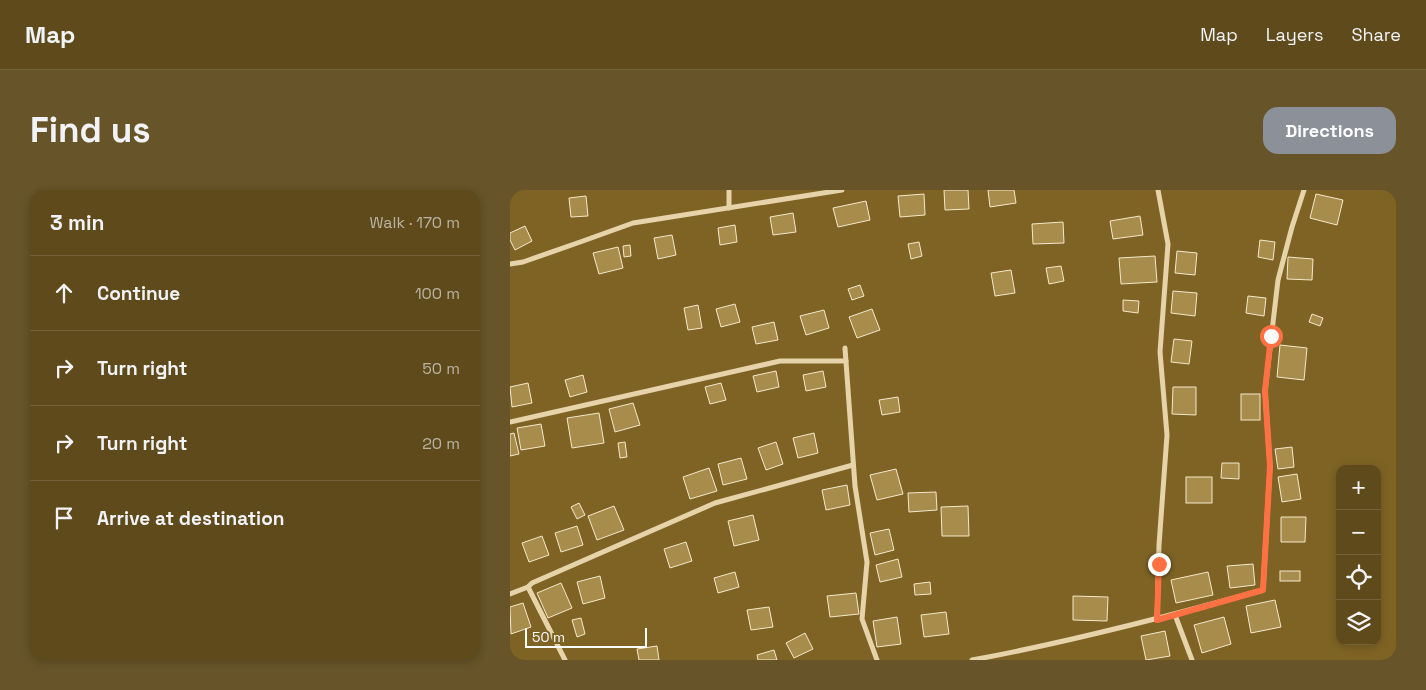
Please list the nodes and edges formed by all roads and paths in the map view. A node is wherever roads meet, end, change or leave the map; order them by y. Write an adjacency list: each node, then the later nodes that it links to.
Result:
1 (729, 190): 5 (street)
2 (842, 190): 5 (street)
3 (1158, 190): 14 (street)
4 (1304, 190): 13 (street)
5 (729, 208): 6 (street)
6 (510, 264)
7 (845, 348): 8 (street)
8 (846, 361): 9 (street); 10 (street)
9 (510, 422)
10 (853, 465): 11 (street); 16 (street)
11 (528, 587): 12 (street); 15 (street)
12 (510, 594)
13 (1175, 614): 14 (street); 18 (street)
14 (1157, 620): 17 (street)
15 (565, 660)
16 (877, 660)
17 (972, 660)
18 (1192, 660)

